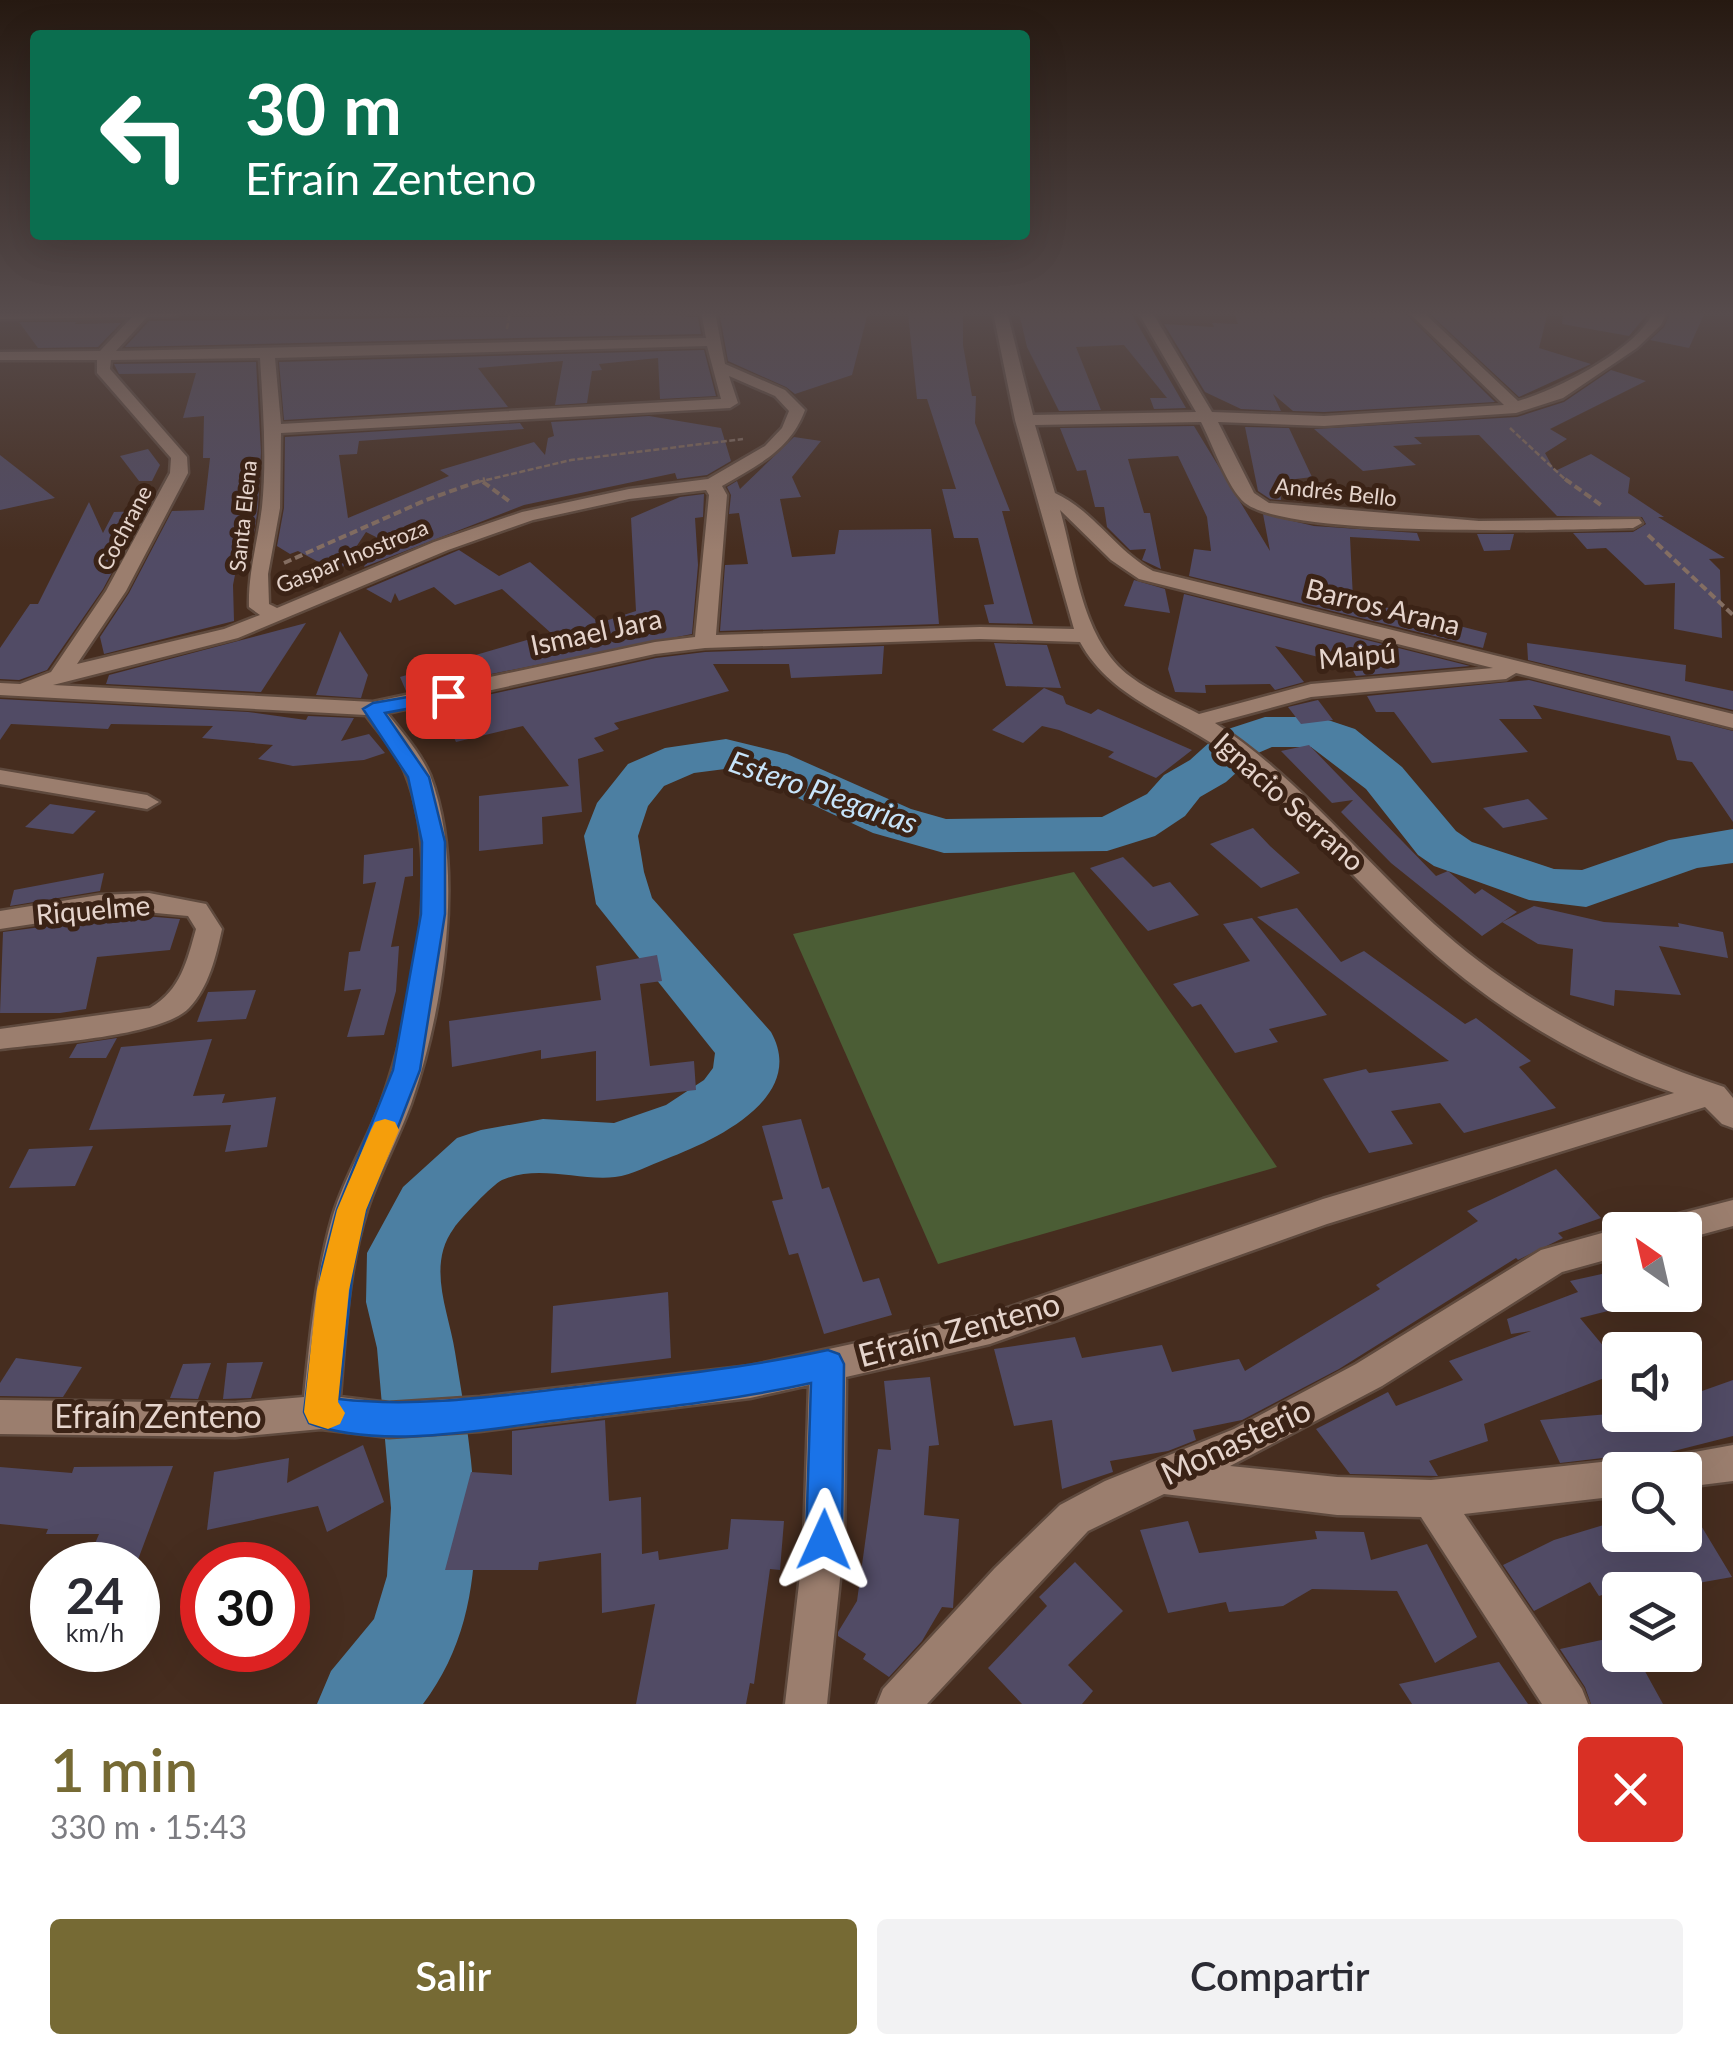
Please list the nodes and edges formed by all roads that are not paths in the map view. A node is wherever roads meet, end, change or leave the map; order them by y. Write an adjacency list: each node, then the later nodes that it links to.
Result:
1 (120, 392): 20 (street, Cochrane)
2 (271, 392): 12 (street, Santa Elena)
3 (726, 392): 12 (street)
4 (772, 392): 13 (street)
5 (1017, 392): 11 (street, Ignacio Serrano)
6 (1192, 392): 10 (street, Andrés Bello)
7 (1498, 392): 9 (street)
8 (1563, 392): 9 (street)
9 (1516, 408): 10 (street)
10 (1207, 416): 11 (street); 15 (street, Andrés Bello)
11 (1023, 420): 14 (street, Ignacio Serrano)
12 (274, 429): 16 (street, Santa Elena)
13 (712, 484): 16 (street, Gaspar Inostroza); 18 (street)
14 (1048, 496): 17 (street, Ignacio Serrano); 19 (street, Barros Arana)
15 (1633, 523)
16 (274, 614): 20 (street, Gaspar Inostroza)
17 (1089, 636): 18 (street, Ismael Jara); 24 (street, Ignacio Serrano)
18 (705, 642): 22 (street, Ismael Jara)
19 (1526, 671): 23 (street, Barros Arana); 24 (street, Maipú)
20 (59, 676): 21 (street, Gaspar Inostroza)
21 (8, 690): 22 (street, Ismael Jara)
22 (373, 709): 34 (street)
23 (1733, 722)
24 (1206, 727): 29 (street, Ignacio Serrano)
25 (0, 777): 26 (street)
26 (148, 802)
27 (0, 920): 28 (street, Riquelme)
28 (0, 1039)
29 (1726, 1102): 33 (street, Efraín Zenteno)
30 (1733, 1213): 31 (street)
31 (1702, 1221)
32 (1602, 1247): 38 (street, Monasterio)
33 (828, 1364): 34 (street, Efraín Zenteno); 41 (street)
34 (320, 1412): 35 (street, Efraín Zenteno)
35 (0, 1416)
36 (1733, 1463): 37 (street)
37 (1702, 1467)
38 (1164, 1477): 40 (street); 42 (street, Monasterio)
39 (1602, 1480): 40 (street)
40 (1431, 1499): 43 (street)
41 (806, 1704)
42 (898, 1704)
43 (1567, 1704)

